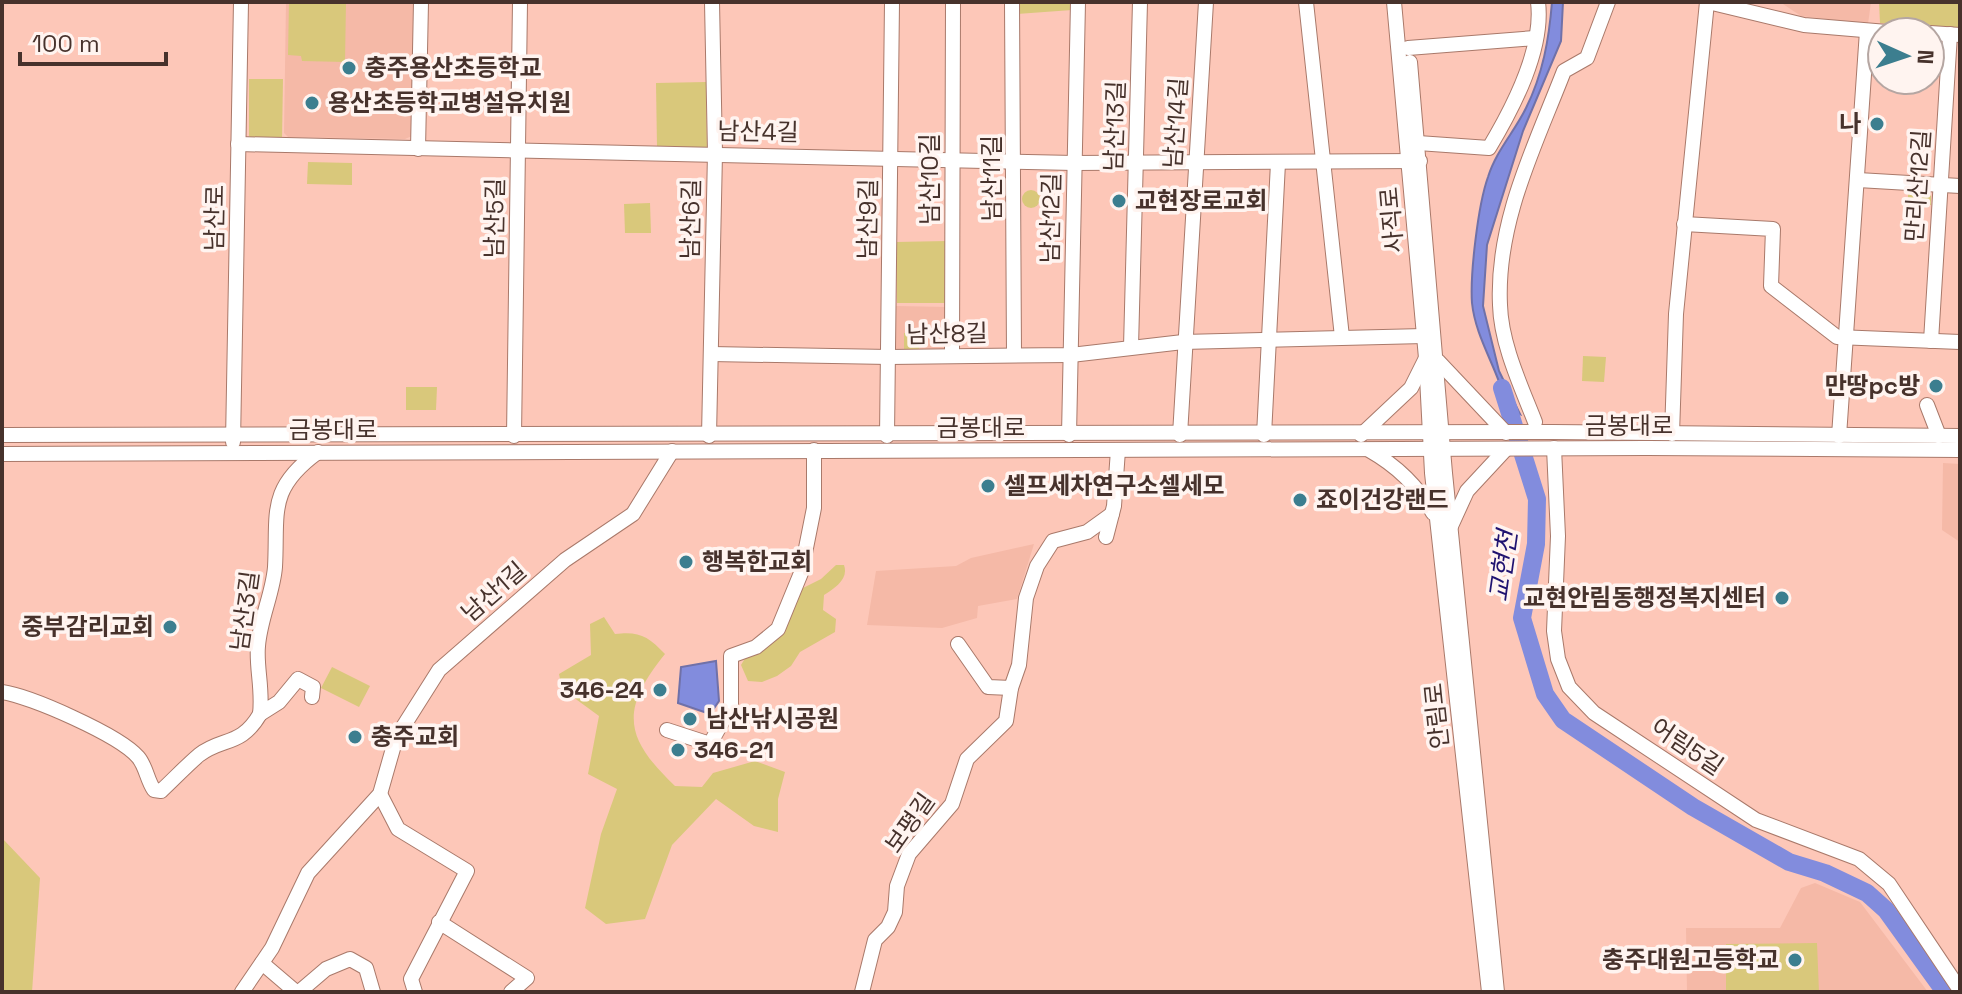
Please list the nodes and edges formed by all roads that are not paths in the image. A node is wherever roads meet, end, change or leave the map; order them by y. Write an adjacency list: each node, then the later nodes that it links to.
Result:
1 (241, 2): 23 (street, 남산로)
2 (421, 2): 24 (street)
3 (520, 2): 25 (street, 남산5길)
4 (712, 2): 26 (street, 남산6길)
5 (892, 2): 27 (street, 남산9길)
6 (953, 2): 28 (street, 남산10길)
7 (1012, 2): 29 (street, 남산11길)
8 (1078, 2): 34 (street, 남산12길)
9 (1140, 2): 30 (street, 남산13길)
10 (1206, 2): 31 (street, 남산14길)
11 (1306, 2): 32 (street)
12 (1394, 2): 33 (street, 사직로)
13 (1403, 2): 20 (street, 사직로)
14 (1538, 2): 19 (street)
15 (1608, 2): 55 (street)
16 (1708, 2): 17 (street); 39 (street)
17 (1866, 31)
18 (1955, 34): 37 (street, 만리산12길)
19 (1535, 38): 20 (street); 22 (street)
20 (1408, 48): 22 (street, 사직로)
21 (1866, 48): 36 (street)
22 (1418, 143): 33 (street, 사직로)
23 (238, 144): 24 (street, 남산4길); 60 (street, 남산로)
24 (418, 149): 25 (street, 남산4길)
25 (518, 151): 26 (street, 남산4길); 65 (street, 남산5길)
26 (715, 153): 27 (street, 남산4길); 48 (street, 남산6길)
27 (891, 157): 28 (street, 남산4길); 52 (street, 남산9길)
28 (951, 160): 29 (street, 남산4길); 50 (street, 남산10길)
29 (1014, 161): 34 (street, 남산4길); 49 (street, 남산11길)
30 (1136, 162): 31 (street, 남산4길); 34 (street, 남산4길); 47 (street, 남산13길)
31 (1196, 162): 35 (street, 남산4길); 45 (street, 남산14길)
32 (1323, 162): 33 (street, 남산4길); 35 (street, 남산4길); 41 (street)
33 (1414, 162): 40 (street, 사직로); 53 (street, 사직로)
34 (1074, 163): 51 (street, 남산12길)
35 (1278, 163): 42 (street)
36 (1858, 180): 37 (street); 43 (street)
37 (1941, 185): 38 (street); 44 (street, 만리산12길)
38 (1960, 186)
39 (1684, 224): 43 (street); 58 (street)
40 (1424, 336): 41 (street); 53 (street, 사직로)
41 (1342, 337): 42 (street)
42 (1268, 338): 45 (street); 63 (street)
43 (1848, 339): 44 (street); 68 (street)
44 (1931, 341): 46 (street)
45 (1183, 342): 47 (street, 남산8길); 62 (street, 남산14길)
46 (1960, 342)
47 (1131, 347): 51 (street, 남산8길)
48 (711, 354): 52 (street, 남산8길); 66 (street, 남산6길)
49 (1014, 354): 50 (street, 남산8길); 51 (street, 남산8길)
50 (952, 355): 52 (street, 남산8길)
51 (1071, 355): 61 (street, 남산12길)
52 (889, 357): 67 (street, 남산9길)
53 (1432, 358): 56 (street); 57 (street, 사직로); 64 (street)
54 (1927, 405): 69 (street)
55 (1535, 422)
56 (1506, 433): 57 (street, 금봉대로); 58 (street, 금봉대로)
57 (1436, 434): 64 (street, 금봉대로); 76 (street, 안림로)
58 (1672, 434): 68 (street, 금봉대로)
59 (2, 435): 60 (street, 금봉대로)
60 (233, 435): 65 (street, 금봉대로); 79 (street, 남산로)
61 (1069, 435): 62 (street, 금봉대로); 67 (street, 금봉대로)
62 (1180, 435): 63 (street, 금봉대로)
63 (1264, 435): 64 (street, 금봉대로)
64 (1361, 435)
65 (514, 436): 66 (street, 금봉대로)
66 (709, 436): 67 (street, 금봉대로)
67 (887, 436)
68 (1839, 436): 69 (street, 금봉대로)
69 (1939, 436): 70 (street, 금봉대로)
70 (1960, 436)
71 (1554, 448): 72 (street, 금봉대로); 77 (street, 금봉대로); 94 (street, 어림5길)
72 (1506, 449): 76 (street, 금봉대로); 83 (street)
73 (814, 450): 74 (street, 금봉대로); 78 (street, 금봉대로); 90 (street)
74 (1118, 450): 75 (street, 금봉대로); 82 (street)
75 (1369, 450): 76 (street, 금봉대로); 83 (street)
76 (1436, 450): 83 (street, 안림로)
77 (1960, 450)
78 (672, 451): 80 (street, 금봉대로); 91 (street, 남산1길)
79 (233, 452): 80 (street, 금봉대로); 81 (street, 금봉대로)
80 (318, 452): 89 (street, 남산3길)
81 (2, 454)
82 (1112, 514): 84 (street); 86 (street, 보평길)
83 (1444, 524): 101 (street, 안림로); 102 (street, 안림로)
84 (1106, 537)
85 (958, 644): 86 (street)
86 (1011, 688): 100 (street, 보평길)
87 (2, 692): 89 (street)
88 (312, 697): 89 (street)
89 (260, 714)
90 (667, 730)
91 (380, 794): 92 (street); 93 (street, 남산1길)
92 (439, 922): 98 (street); 99 (street)
93 (262, 963): 95 (street, 남산1길); 96 (street)
94 (1960, 990)
95 (245, 991)
96 (298, 992): 97 (street)
97 (373, 992)
98 (415, 992)
99 (511, 992)
100 (862, 992)
101 (1489, 992)
102 (1497, 992)

